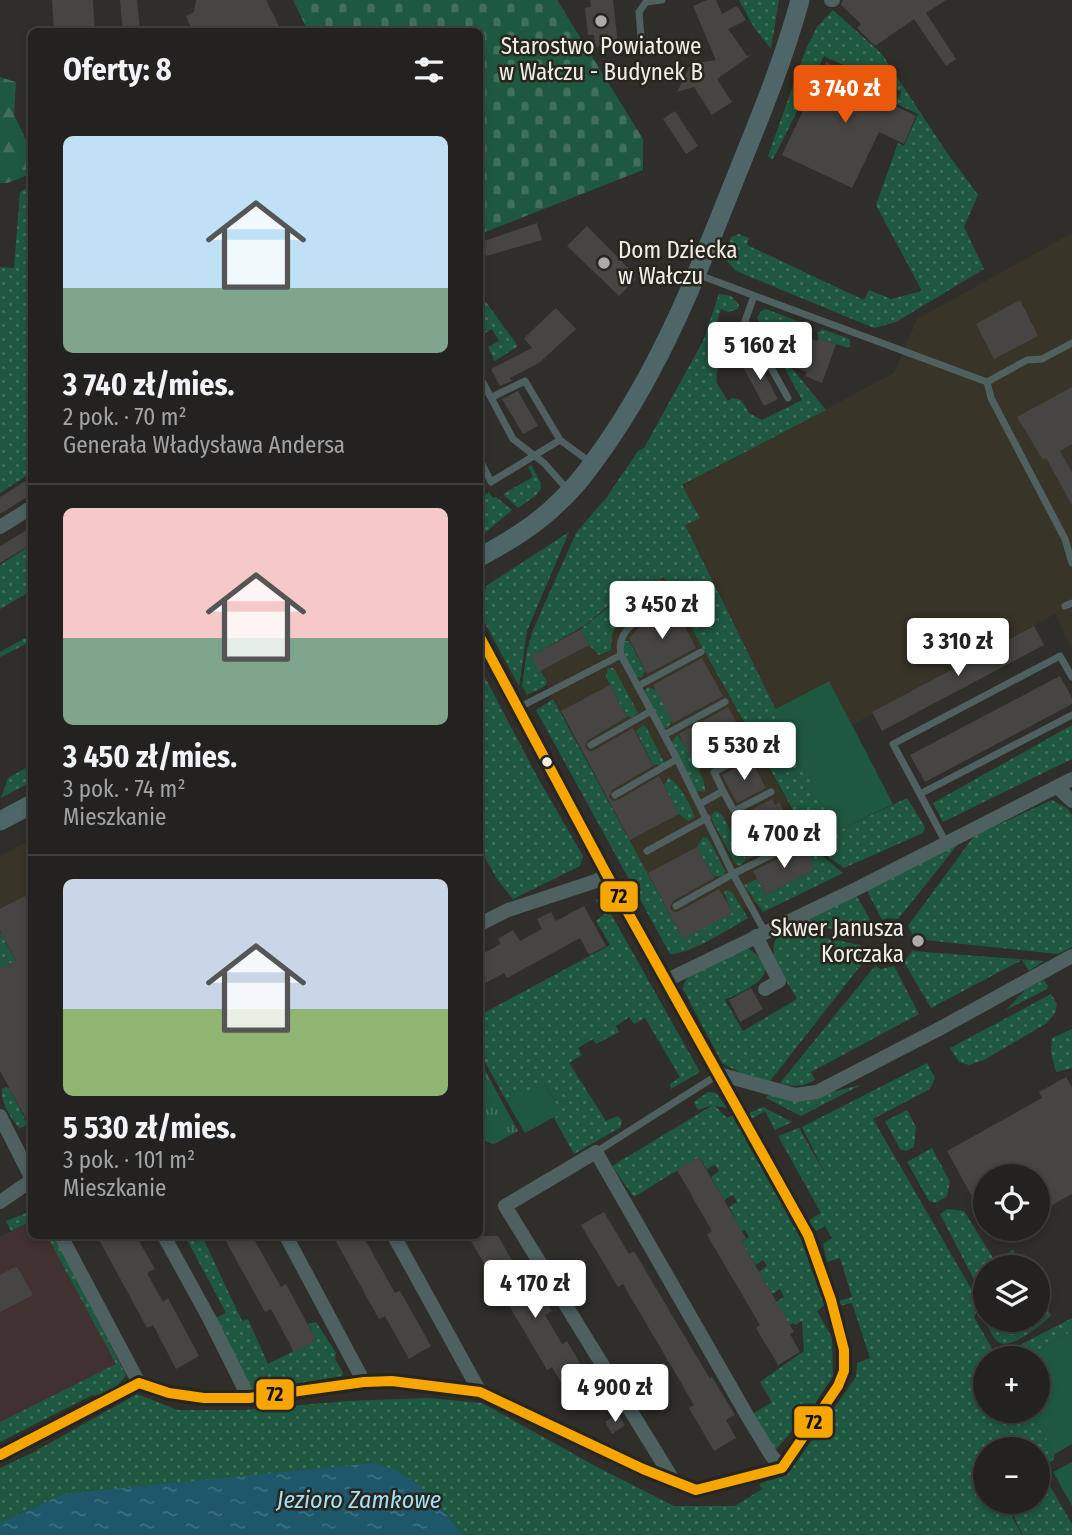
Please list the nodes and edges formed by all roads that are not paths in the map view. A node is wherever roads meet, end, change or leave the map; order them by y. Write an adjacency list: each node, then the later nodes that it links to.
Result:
1 (662, 0): 3 (lane)
2 (800, 0): 4 (main road)
3 (642, 50)
4 (697, 274): 5 (lane); 13 (main road)
5 (754, 296): 8 (lane); 10 (lane)
6 (1072, 343): 8 (lane)
7 (483, 382): 9 (lane)
8 (987, 382): 18 (lane)
9 (492, 397): 11 (lane); 12 (lane)
10 (789, 398)
11 (560, 440): 12 (lane); 13 (lane)
12 (536, 457): 14 (lane); 15 (lane)
13 (592, 463): 15 (main road)
14 (483, 466)
15 (569, 491): 19 (main road)
16 (28, 510): 17 (street)
17 (0, 527)
18 (1069, 538): 20 (lane)
19 (483, 555)
20 (1072, 563)
21 (674, 602): 24 (lane)
22 (483, 643): 28 (street)
23 (701, 652): 26 (lane)
24 (621, 655): 26 (lane); 28 (lane)
25 (1072, 677): 39 (lane)
26 (638, 686): 29 (lane)
27 (725, 702): 31 (lane)
28 (517, 708): 50 (street)
29 (651, 711): 31 (lane); 32 (lane)
30 (1072, 715): 39 (lane)
31 (664, 735): 34 (lane)
32 (591, 746)
33 (752, 752): 37 (lane)
34 (677, 759): 40 (lane); 42 (lane)
35 (1072, 779): 36 (street)
36 (1057, 787): 41 (street); 47 (street)
37 (723, 791): 38 (lane); 42 (lane)
38 (771, 792)
39 (920, 794): 47 (lane)
40 (614, 795)
41 (1072, 801)
42 (700, 804): 44 (lane)
43 (28, 806): 45 (main road)
44 (707, 818): 48 (lane); 49 (lane)
45 (0, 821)
46 (804, 839): 49 (lane)
47 (946, 843): 53 (street)
48 (647, 851)
49 (733, 874): 51 (lane); 53 (lane)
50 (607, 876): 52 (street); 55 (street)
51 (676, 906)
52 (483, 922)
53 (760, 934): 55 (street); 56 (street)
54 (1072, 956): 57 (street)
55 (665, 981): 57 (street)
56 (765, 989)
57 (719, 1074): 59 (lane); 72 (street)
58 (0, 1116): 60 (street)
59 (596, 1152): 72 (street); 73 (street)
60 (27, 1160)
61 (28, 1183): 62 (street)
62 (0, 1202)
63 (63, 1239): 68 (street)
64 (166, 1239): 70 (street)
65 (288, 1239): 67 (street)
66 (396, 1239): 69 (street)
67 (363, 1382): 69 (street); 70 (street)
68 (139, 1383): 70 (street); 71 (street)
69 (480, 1392): 73 (street)
70 (249, 1398)
71 (0, 1455)
72 (782, 1468): 73 (street)
73 (675, 1483)

